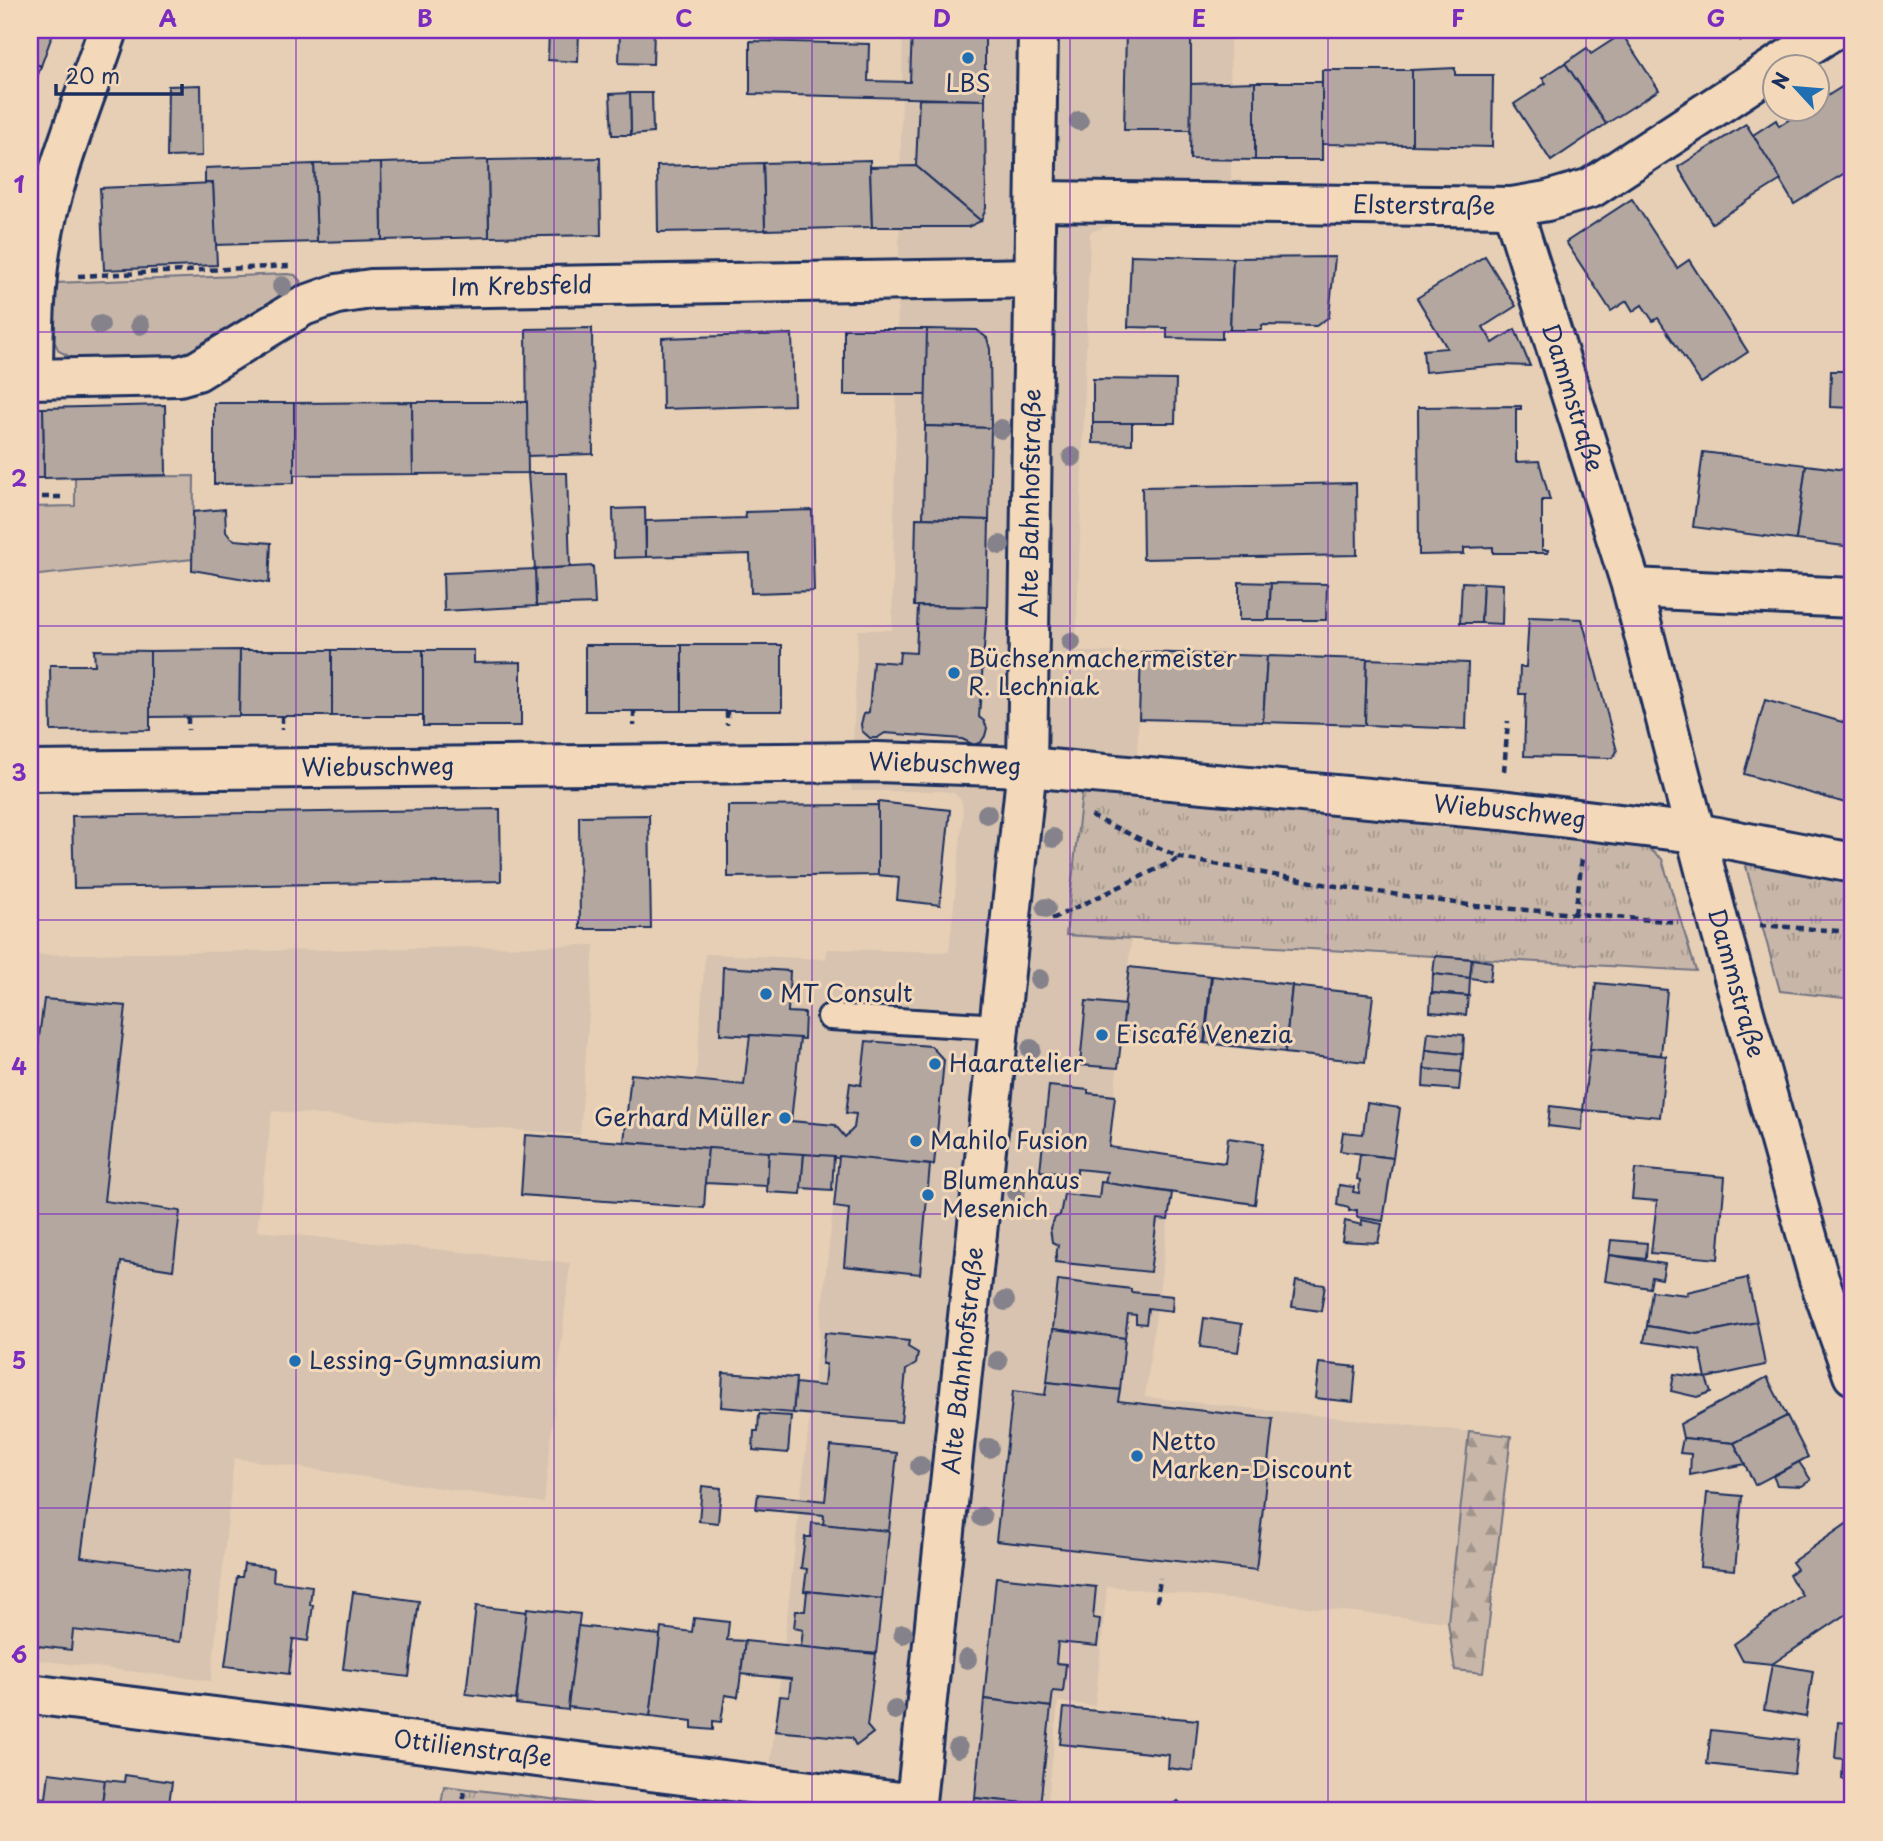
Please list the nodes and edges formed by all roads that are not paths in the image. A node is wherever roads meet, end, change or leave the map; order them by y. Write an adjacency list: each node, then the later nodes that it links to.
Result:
1 (108, 30): 9 (street)
2 (1038, 30): 6 (street, Alte Bahnhofstraße)
3 (1833, 30): 4 (street, Elsterstraße)
4 (1799, 52)
5 (1760, 77): 7 (street, Elsterstraße)
6 (1036, 201): 7 (street, Elsterstraße); 8 (street, Alte Bahnhofstraße)
7 (1512, 208): 10 (street, Dammstraße)
8 (1035, 278): 9 (street, Im Krebsfeld); 12 (street, Alte Bahnhofstraße)
9 (32, 379)
10 (1632, 588): 11 (street); 14 (street, Dammstraße)
11 (1853, 598)
12 (1027, 767): 13 (street, Wiebuschweg); 14 (street, Wiebuschweg); 17 (street, Alte Bahnhofstraße)
13 (30, 771)
14 (1696, 833): 15 (street, Wiebuschweg); 18 (street, Dammstraße)
15 (1853, 863)
16 (830, 1017): 17 (lane)
17 (1000, 1027): 20 (street, Alte Bahnhofstraße)
18 (1853, 1376)
19 (30, 1694): 20 (street, Ottilienstraße)
20 (916, 1808)

